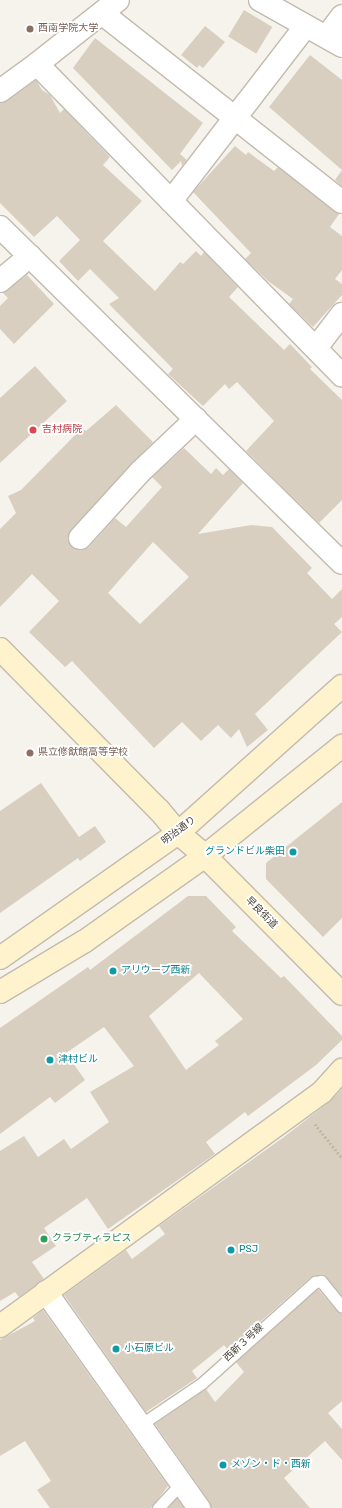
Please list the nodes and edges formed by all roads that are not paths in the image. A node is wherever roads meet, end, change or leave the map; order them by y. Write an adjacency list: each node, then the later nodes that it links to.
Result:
1 (260, 0): 4 (street)
2 (110, 7): 6 (street); 8 (street)
3 (342, 16): 5 (street)
4 (305, 27): 5 (street); 8 (street)
5 (334, 41)
6 (37, 64): 7 (street); 9 (street)
7 (0, 91)
8 (236, 119): 9 (street); 10 (street)
9 (171, 201): 15 (street)
10 (342, 202)
11 (0, 226): 12 (street)
12 (30, 256): 13 (street); 17 (street)
13 (0, 282)
14 (342, 314): 15 (street)
15 (316, 348): 16 (street)
16 (342, 375)
17 (196, 419): 18 (street); 19 (street)
18 (80, 538)
19 (342, 563)
20 (0, 649): 23 (street, 早良街道)
21 (342, 686): 23 (street, 明治通り)
22 (342, 746): 24 (street)
23 (178, 833): 24 (street, 早良街道); 25 (street, 明治通り)
24 (205, 856): 26 (street); 27 (street, 早良街道)
25 (0, 958)
26 (0, 992)
27 (342, 994)
28 (342, 1070): 29 (street)
29 (46, 1292): 31 (street); 32 (street)
30 (342, 1307): 32 (lane, 西新３号線)
31 (0, 1325)
32 (140, 1425): 33 (street)
33 (181, 1483): 34 (lane); 35 (street)
34 (158, 1508)
35 (199, 1508)

